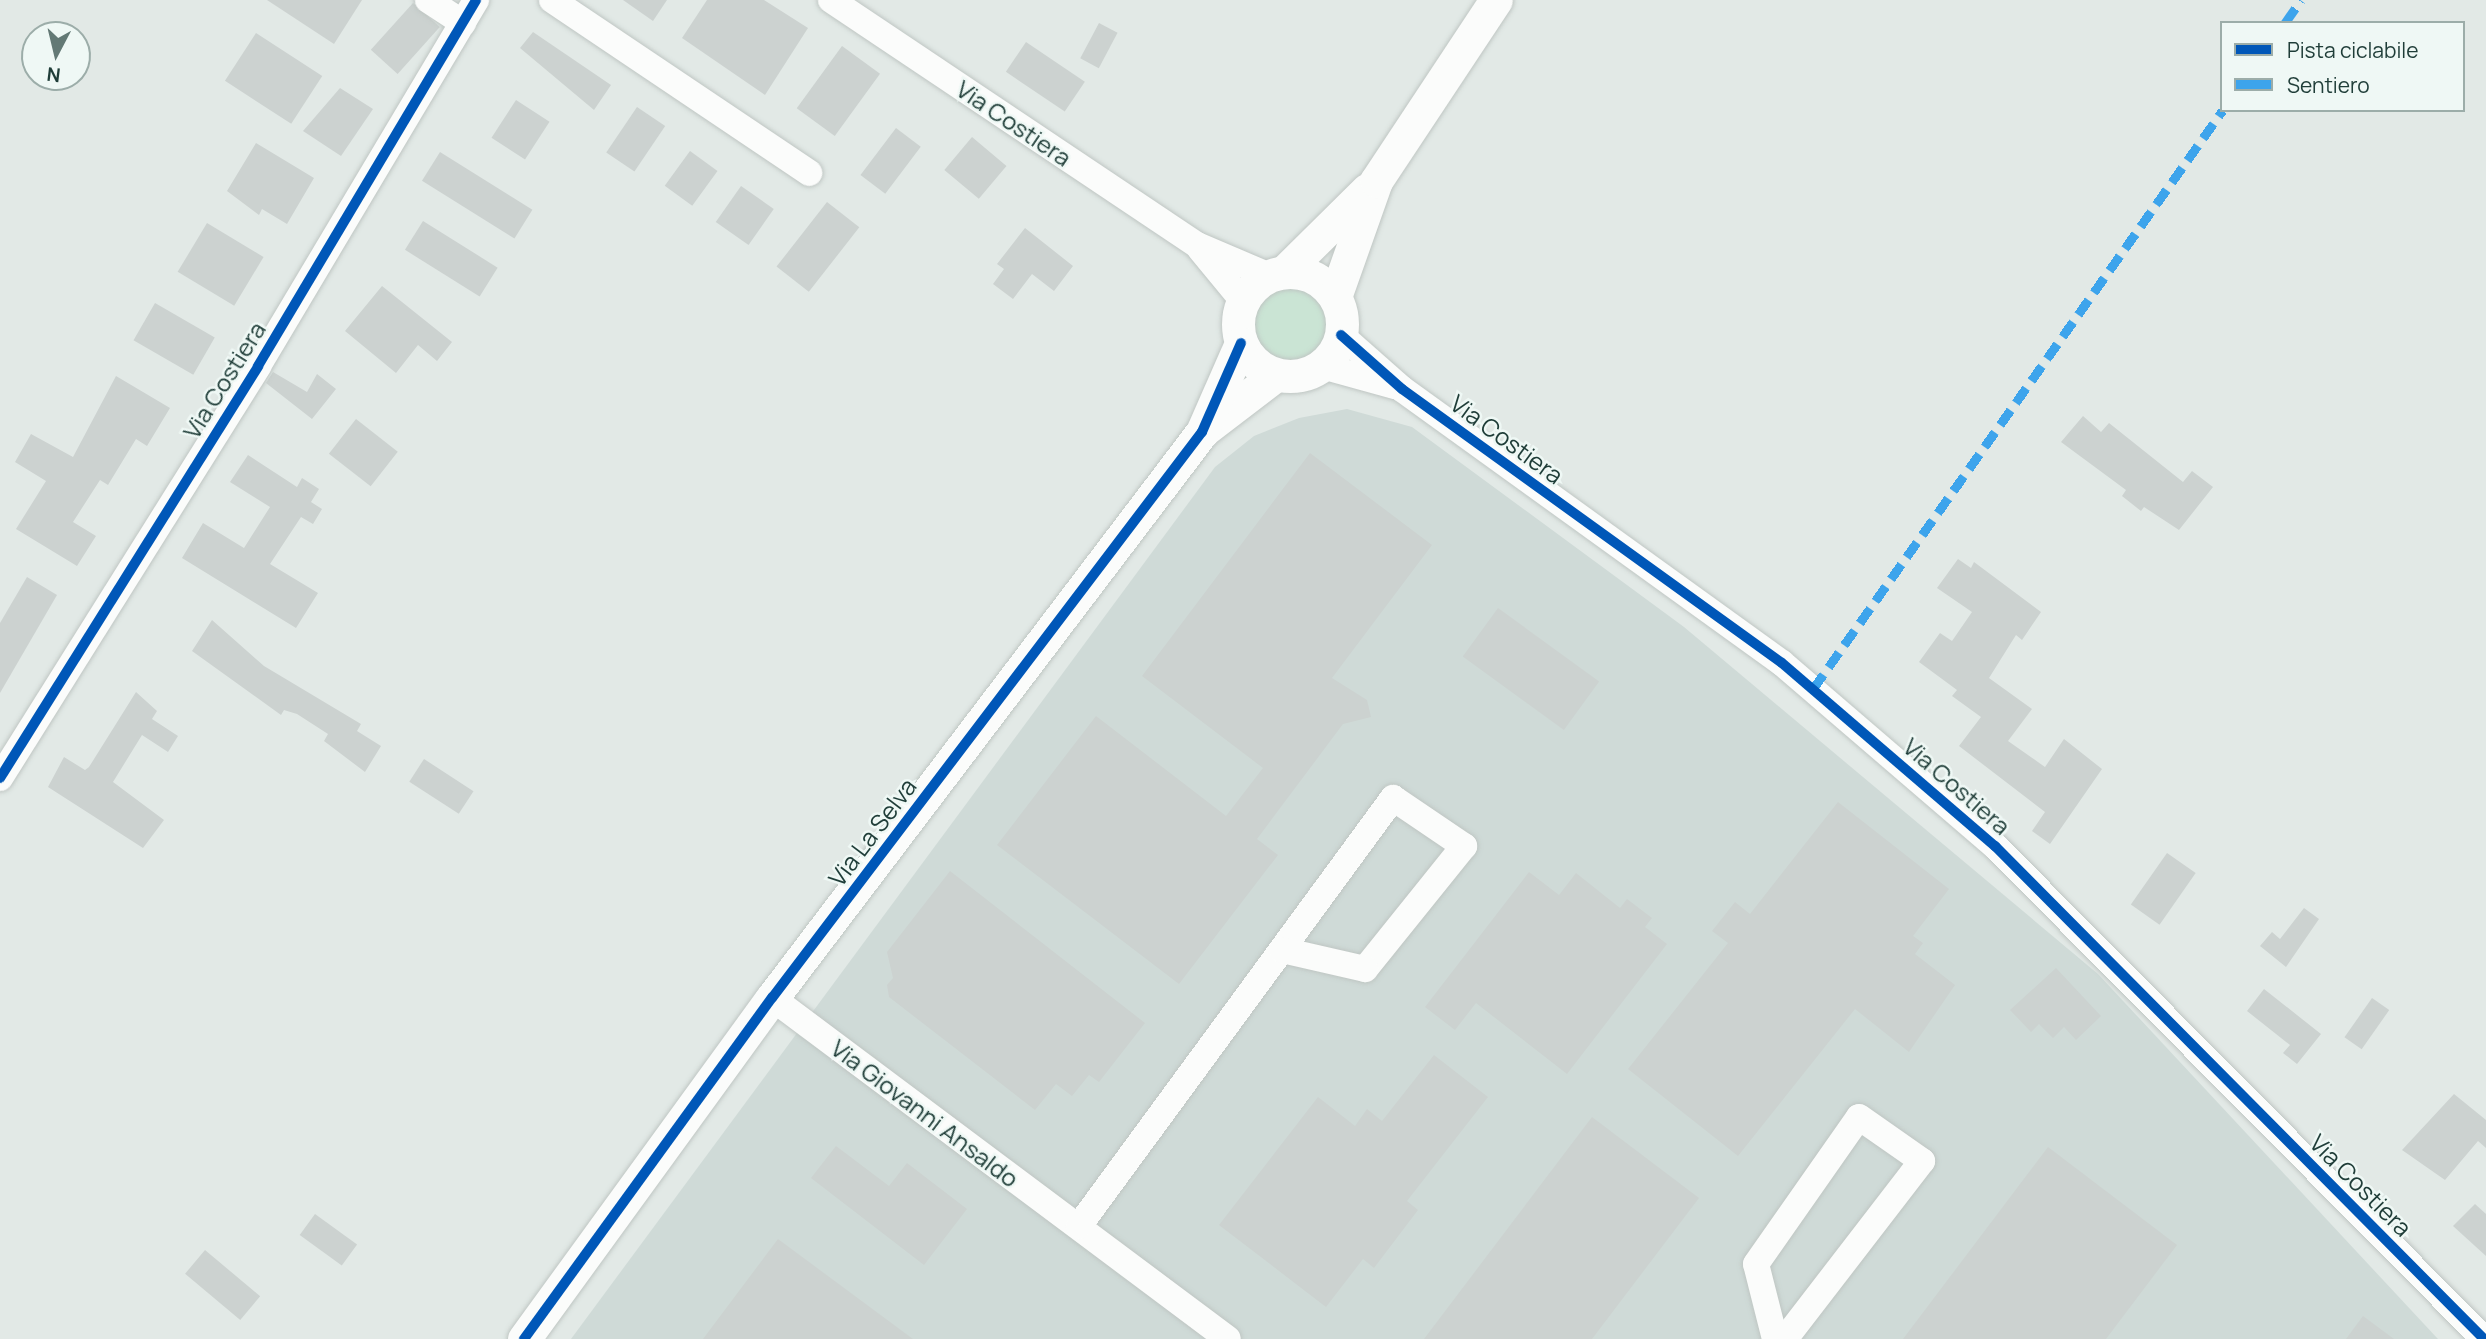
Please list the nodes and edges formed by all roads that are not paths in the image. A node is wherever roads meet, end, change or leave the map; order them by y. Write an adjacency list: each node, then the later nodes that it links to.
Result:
1 (428, 0): 6 (street)
2 (476, 0): 6 (street, Via Costiera)
3 (552, 0): 7 (street)
4 (831, 0): 9 (street, Via Costiera)
5 (1496, 0): 8 (street)
6 (463, 23): 19 (street, Via Costiera)
7 (809, 173)
8 (1376, 181): 10 (street); 11 (street)
9 (1197, 245): 10 (street, Via Costiera); 12 (street, Via Costiera)
10 (1277, 274): 11 (street); 12 (street)
11 (1335, 298): 13 (street)
12 (1243, 301): 14 (street)
13 (1341, 335): 15 (street); 17 (street, Via Costiera)
14 (1241, 343): 16 (street); 18 (street, Via La Selva)
15 (1322, 366): 16 (street); 17 (street, Via Costiera)
16 (1276, 375): 18 (street, Via La Selva)
17 (1402, 388): 27 (street, Via Costiera)
18 (1202, 432): 21 (street, Via La Selva)
19 (0, 778)
20 (1282, 950): 20 (street); 22 (street)
21 (772, 998): 22 (street, Via Giovanni Ansaldo); 23 (street, Via La Selva)
22 (1079, 1226): 24 (street, Via Giovanni Ansaldo)
23 (524, 1339)
24 (1228, 1339)
25 (1775, 1339): 26 (street)
26 (1785, 1339)
27 (2484, 1339)

